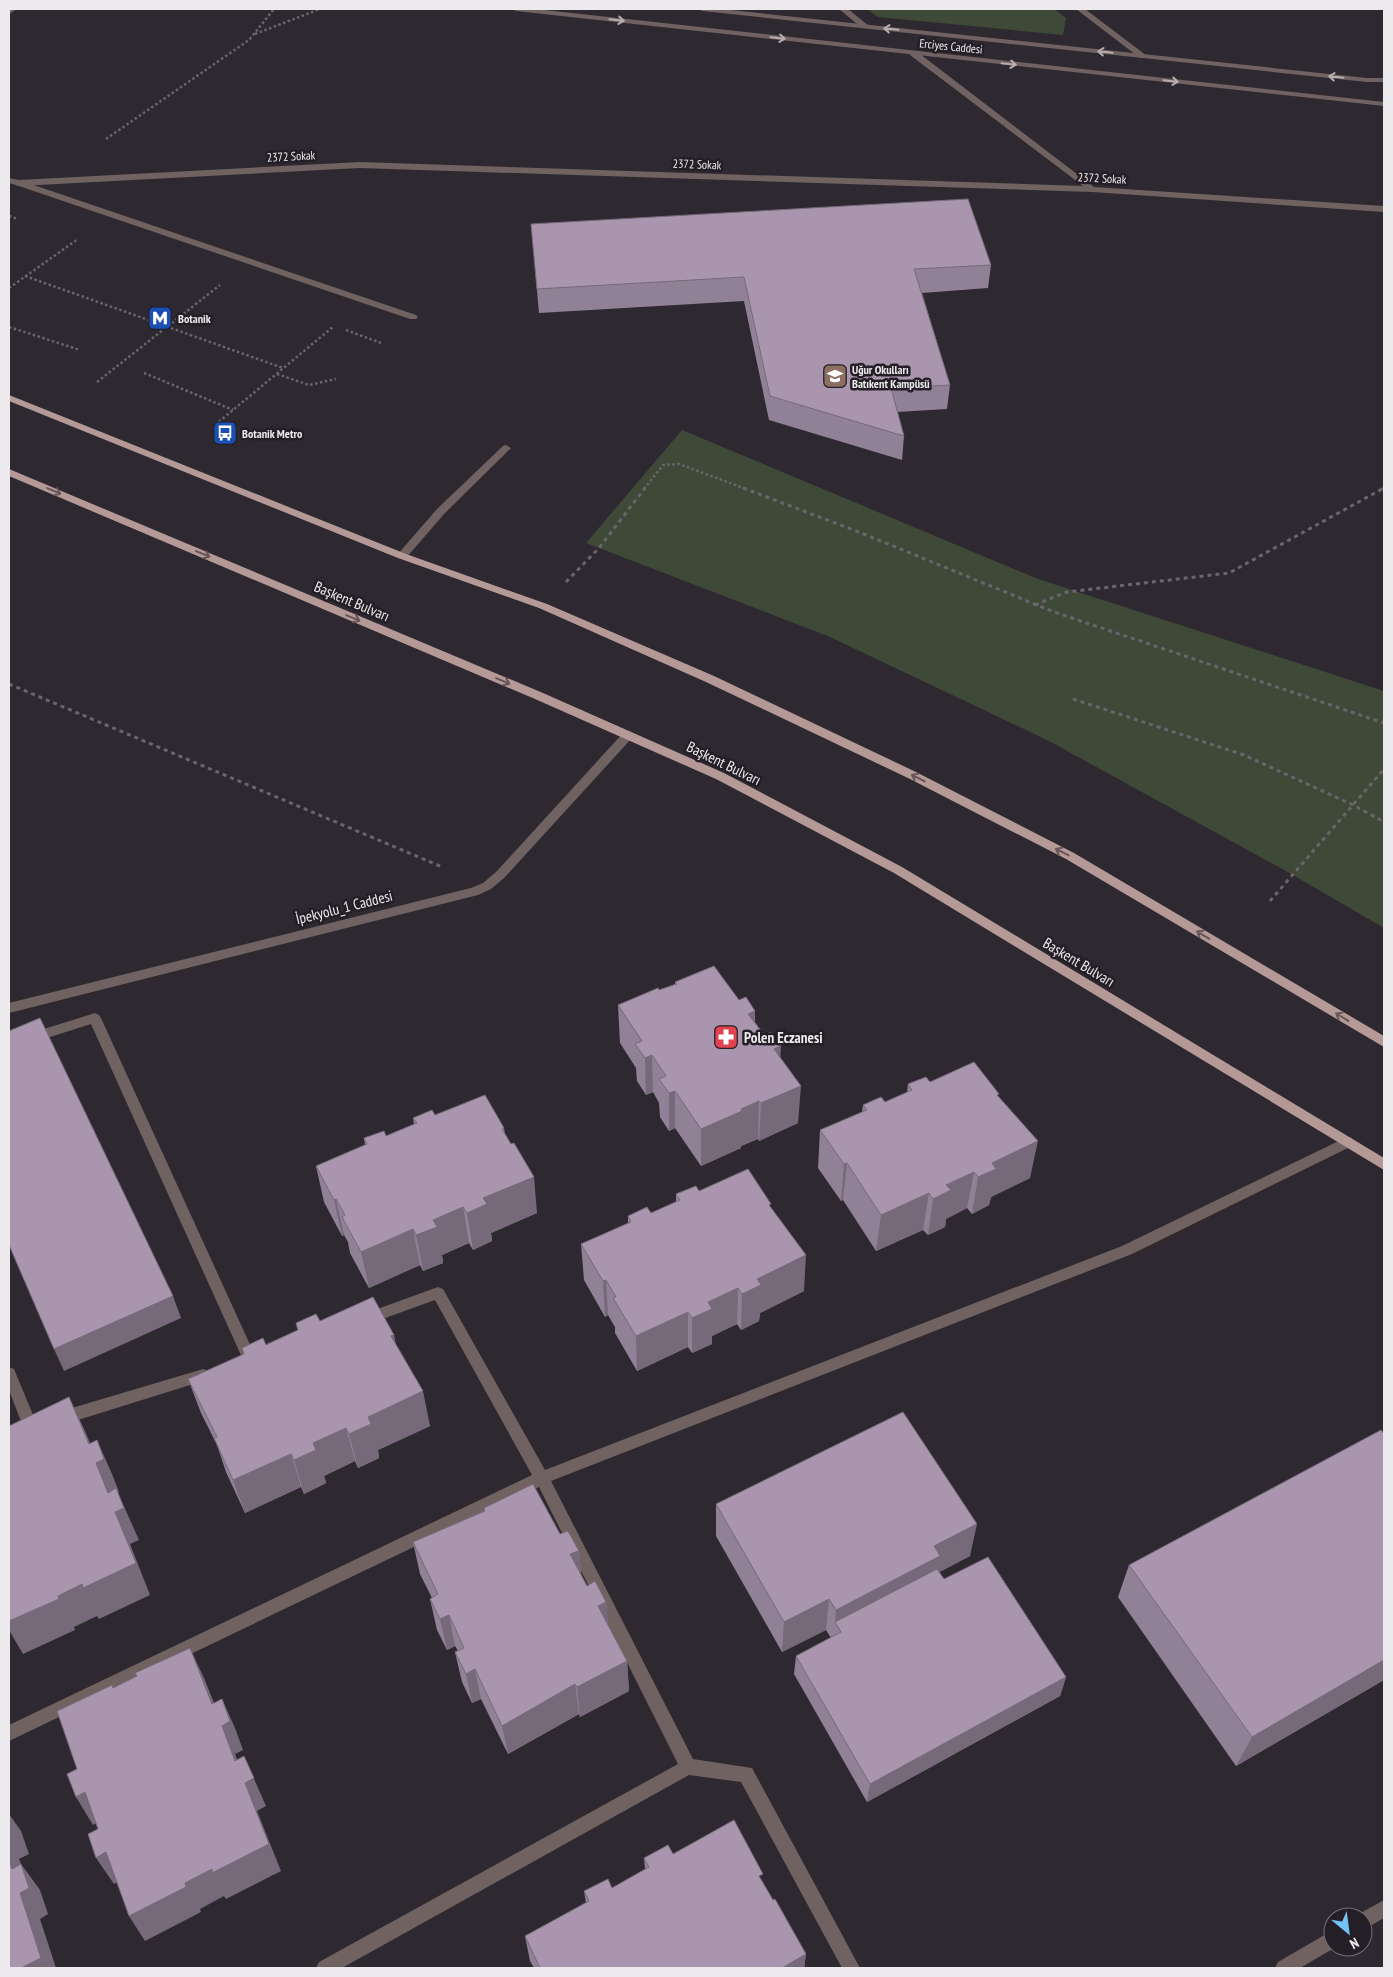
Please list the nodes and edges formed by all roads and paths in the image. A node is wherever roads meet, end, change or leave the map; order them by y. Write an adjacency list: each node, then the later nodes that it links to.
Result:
1 (13, 9): 8 (street)
2 (274, 9): 10 (path)
3 (320, 9): 10 (path)
4 (516, 9): 11 (street, Erciyes Caddesi, one-way to 11)
5 (702, 9): 9 (street, Erciyes Caddesi)
6 (843, 9): 9 (street)
7 (1080, 9): 12 (street)
8 (9, 12)
9 (864, 26): 12 (street, Erciyes Caddesi, one-way to 9)
10 (253, 35): 15 (path)
11 (913, 54): 12 (street, Erciyes Caddesi, one-way to 12); 18 (street)
12 (1142, 67): 13 (street, Erciyes Caddesi, one-way to 12); 14 (street, Erciyes Caddesi, one-way to 14)
13 (1384, 80)
14 (1384, 104)
15 (106, 139)
16 (9, 181): 17 (street, 2372 Sokak)
17 (19, 183): 18 (street, 2372 Sokak); 24 (street)
18 (1092, 190): 19 (street, 2372 Sokak)
19 (1384, 209)
20 (78, 239): 21 (path)
21 (25, 276): 23 (path); 26 (path)
22 (227, 279): 26 (path)
23 (9, 288)
24 (413, 317)
25 (334, 326): 29 (path)
26 (167, 327): 29 (path); 33 (path)
27 (9, 328): 28 (path)
28 (80, 350)
29 (284, 368): 31 (path)
30 (144, 373): 35 (path)
31 (276, 374): 32 (path); 35 (path)
32 (336, 379)
33 (97, 382)
34 (9, 398): 40 (main road)
35 (233, 410): 36 (path)
36 (215, 425)
37 (506, 448): 40 (street)
38 (9, 472): 46 (main road, Başkent Bulvarı, one-way to 46)
39 (1384, 488): 41 (path)
40 (402, 556): 42 (main road)
41 (1035, 605): 42 (path); 45 (path)
42 (543, 606): 53 (main road, one-way to 42)
43 (9, 684): 50 (path)
44 (1073, 699): 48 (path)
45 (1384, 723)
46 (628, 735): 50 (street, İpekyolu_1 Caddesi); 55 (main road, Başkent Bulvarı)
47 (1384, 769): 48 (path)
48 (1353, 805): 49 (path); 51 (path)
49 (1384, 822)
50 (487, 886): 52 (street, İpekyolu_1 Caddesi)
51 (1270, 901)
52 (9, 1008)
53 (1384, 1042)
54 (9, 1045): 59 (street)
55 (1347, 1142): 56 (main road, Başkent Bulvarı); 63 (street)
56 (1384, 1165)
57 (354, 1323): 63 (street)
58 (269, 1353): 59 (street)
59 (250, 1360): 61 (street)
60 (9, 1373): 61 (street)
61 (31, 1427): 62 (street)
62 (9, 1437)
63 (542, 1478): 64 (street); 65 (street)
64 (9, 1733)
65 (688, 1767): 69 (street); 70 (street)
66 (1384, 1908): 67 (street)
67 (1373, 1915)
68 (1323, 1945): 71 (street)
69 (325, 1968)
70 (851, 1968)
71 (1284, 1968)

